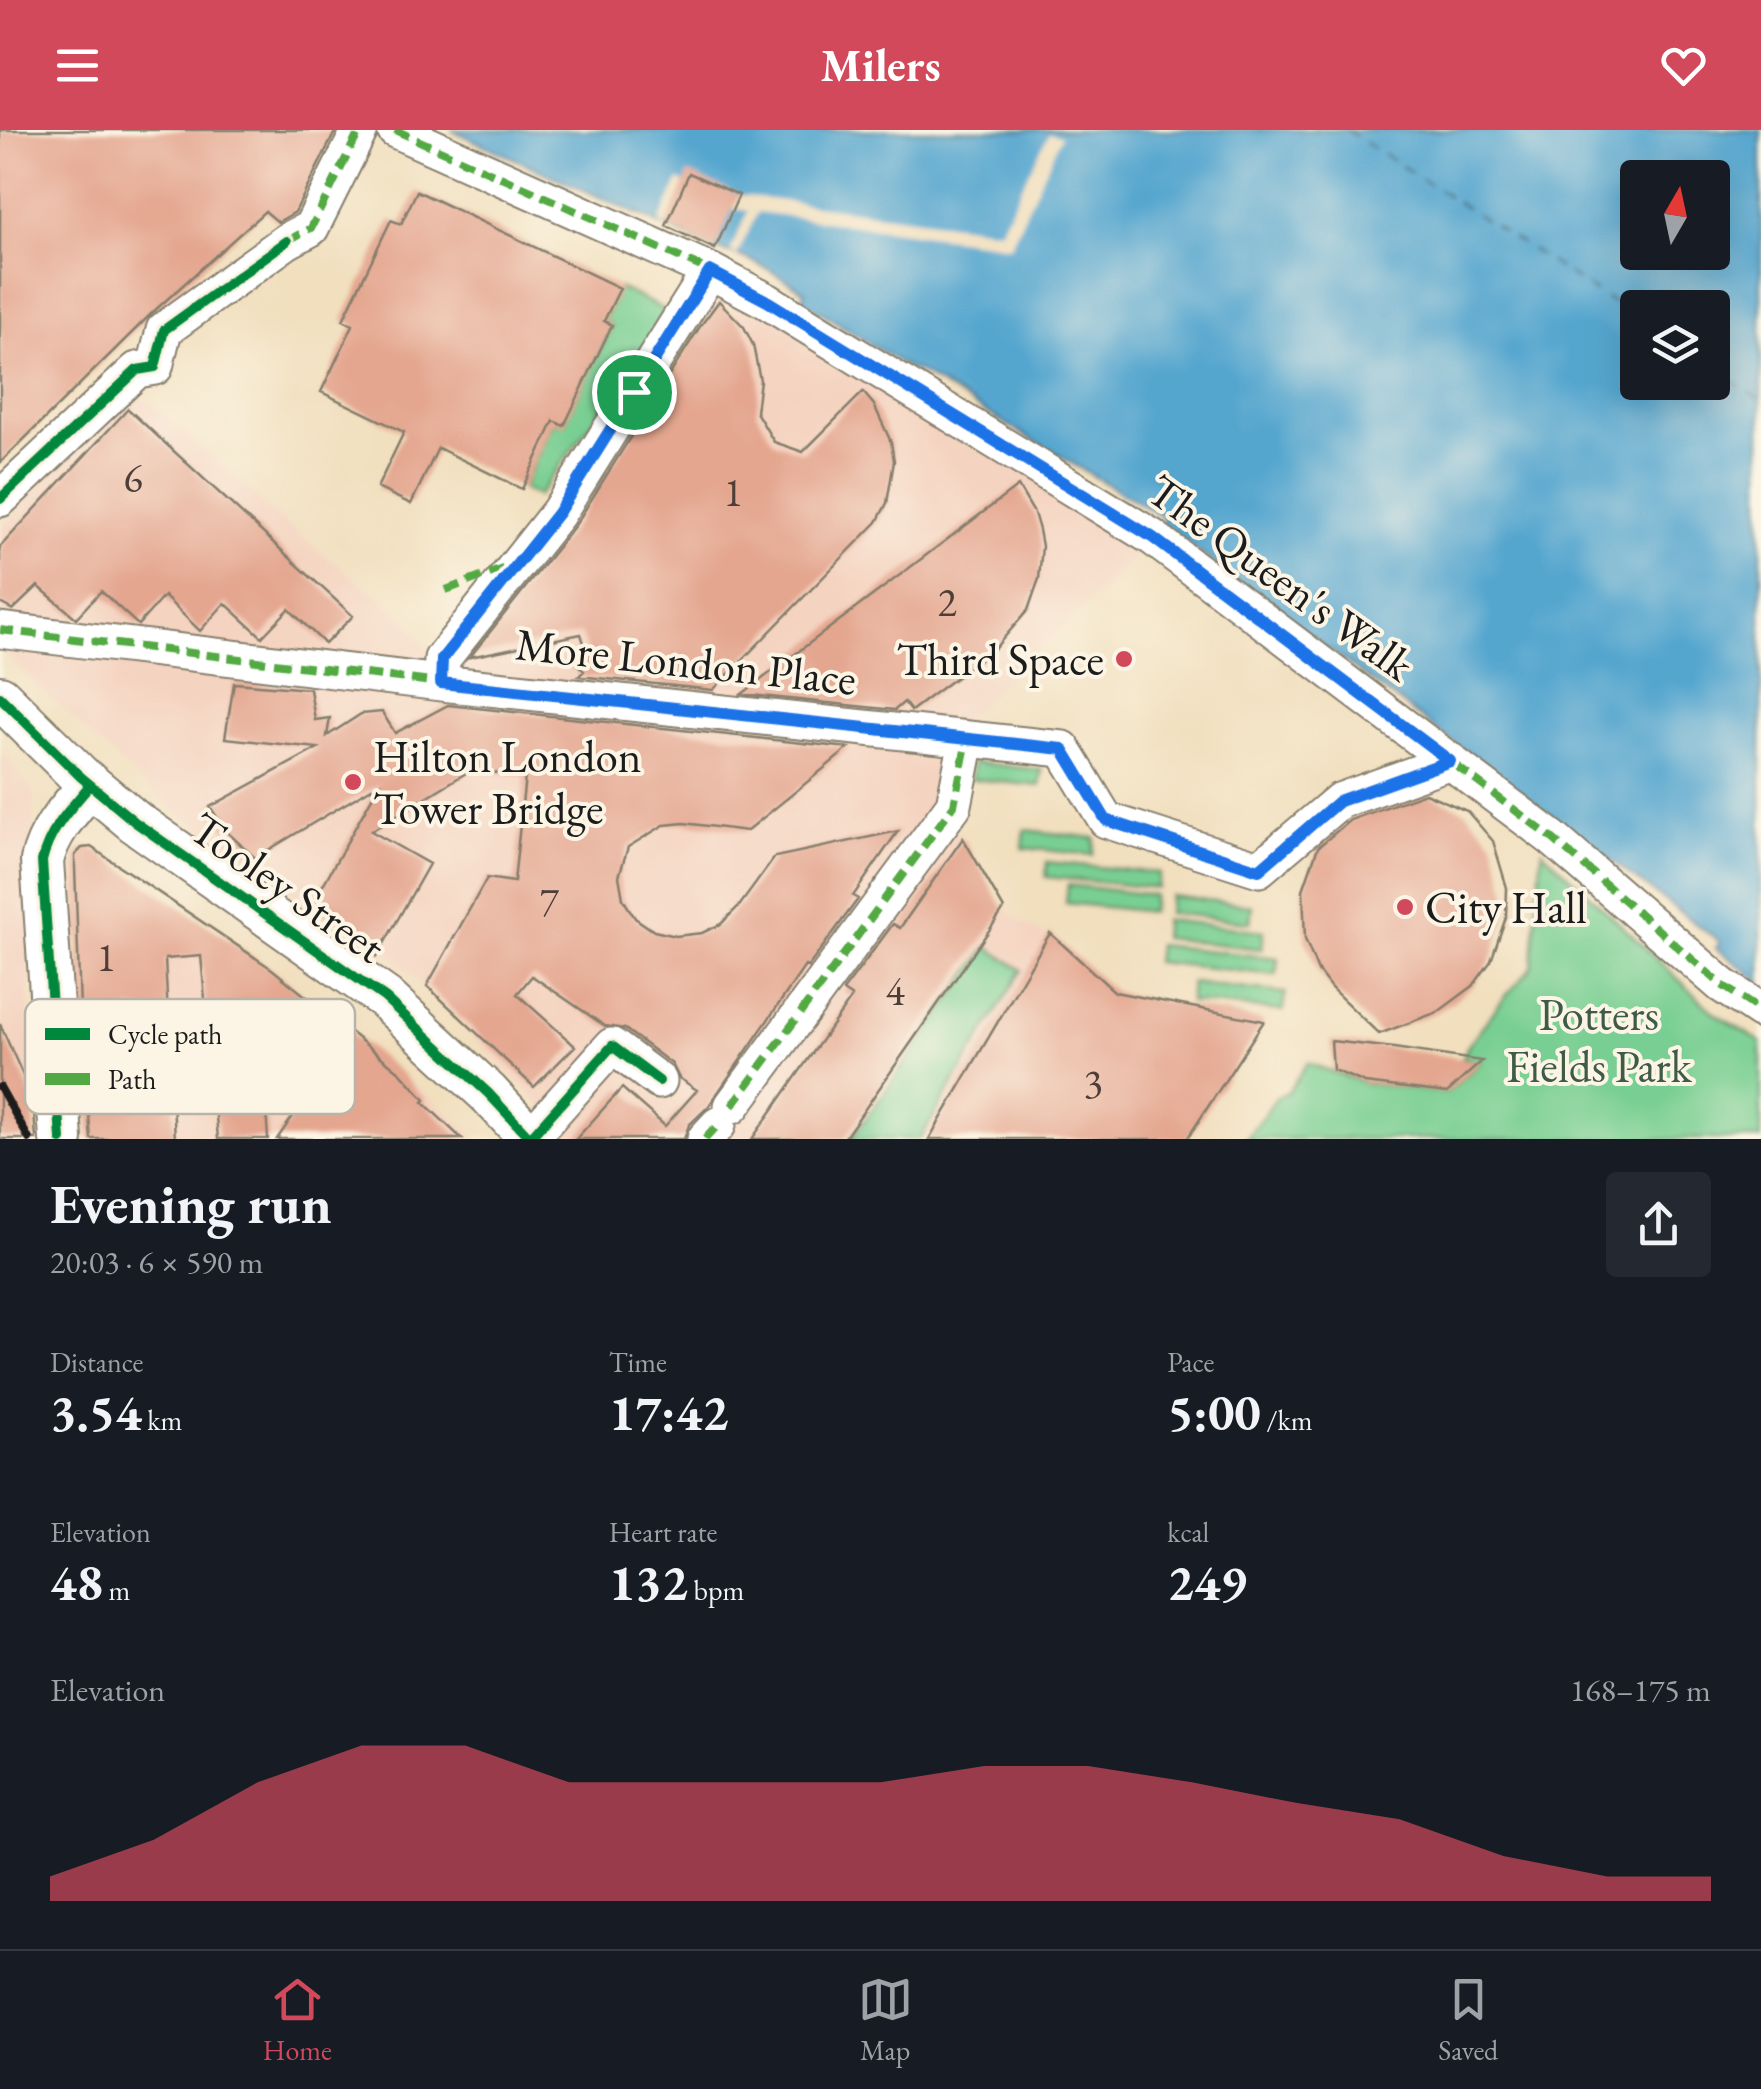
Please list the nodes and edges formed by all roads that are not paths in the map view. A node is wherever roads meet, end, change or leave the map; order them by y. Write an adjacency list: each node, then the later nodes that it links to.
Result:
1 (360, 130): 4 (street)
2 (395, 130): 3 (street, The Queen's Walk)
3 (710, 271): 6 (street); 9 (street, The Queen's Walk)
4 (0, 499)
5 (0, 630): 6 (street, More London Place)
6 (441, 683): 8 (street, More London Place)
7 (0, 698): 10 (main road, Tooley Street)
8 (956, 739): 9 (street, More London Place); 15 (street)
9 (1450, 761): 12 (street, The Queen's Walk)
10 (90, 785): 11 (main road); 17 (main road, Tooley Street)
11 (51, 999)
12 (1761, 1011)
13 (658, 1081): 17 (street)
14 (59, 1114): 16 (main road)
15 (718, 1124)
16 (61, 1139)
17 (530, 1139)

